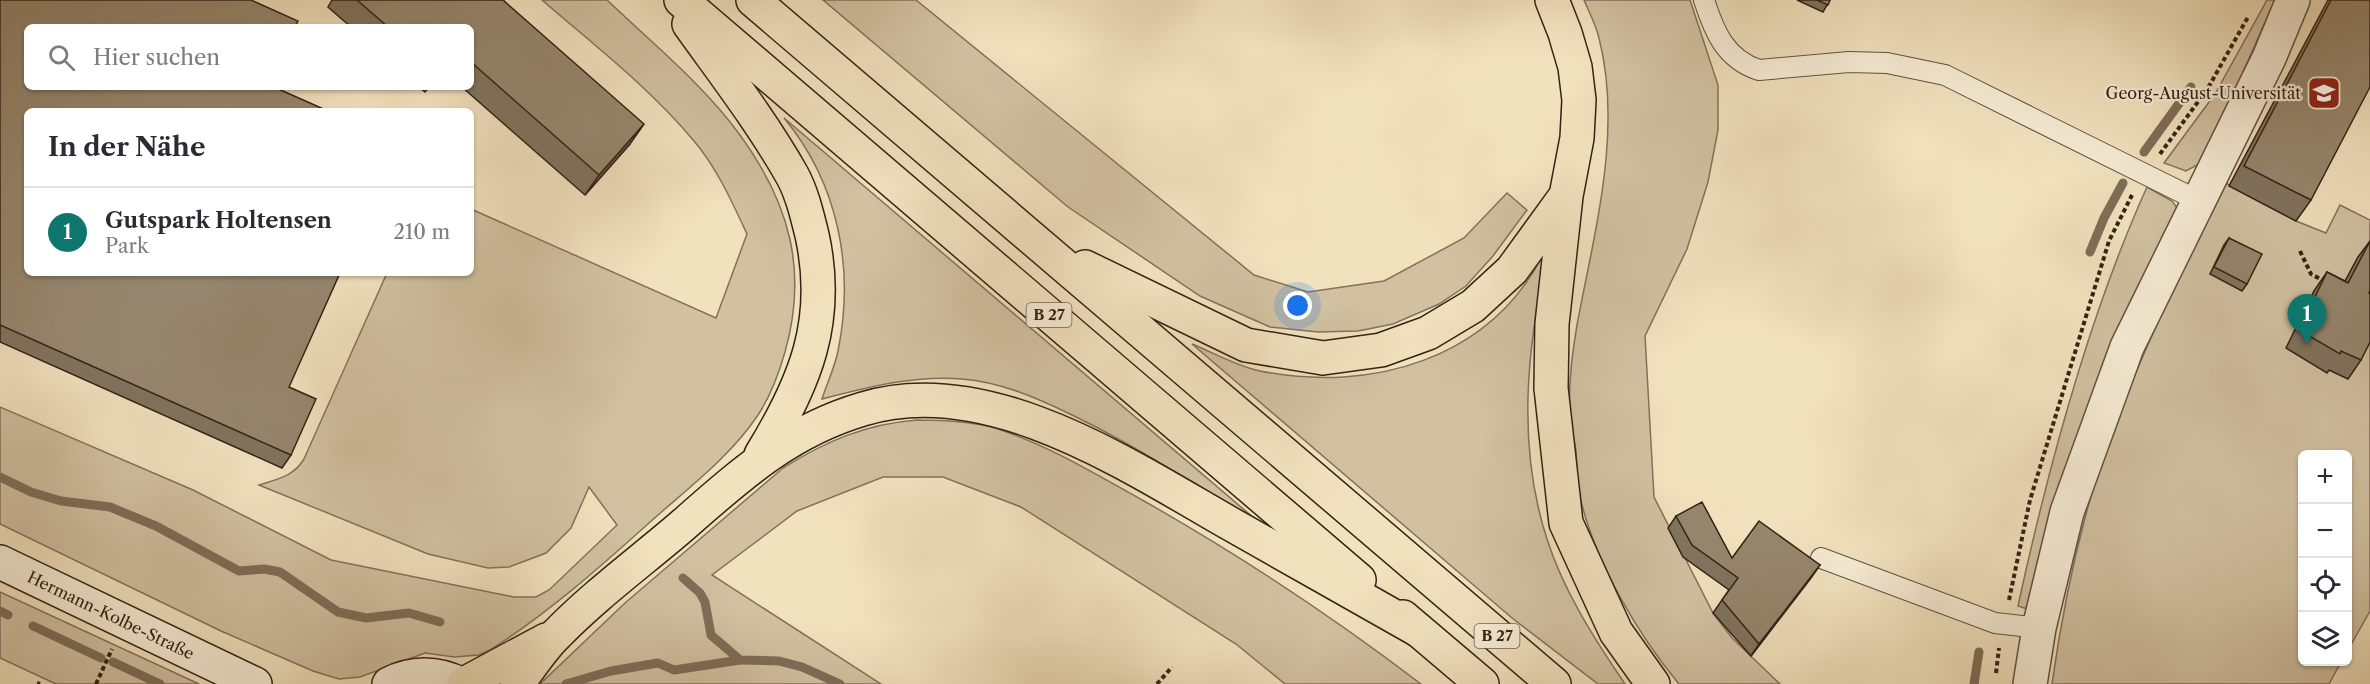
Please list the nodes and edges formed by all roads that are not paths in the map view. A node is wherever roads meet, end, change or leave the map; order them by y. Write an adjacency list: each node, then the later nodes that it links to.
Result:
1 (673, 0): 10 (highway)
2 (681, 0): 14 (highway, B 27)
3 (753, 0): 9 (highway, B 27)
4 (1552, 0): 7 (highway)
5 (1704, 0): 8 (lane)
6 (2293, 0): 8 (street)
7 (1566, 196): 9 (highway); 22 (highway)
8 (2197, 200): 13 (street)
9 (1040, 245): 21 (highway, B 27)
10 (759, 460): 14 (highway); 15 (highway)
11 (1821, 558): 13 (lane)
12 (0, 562): 16 (street, Hermann-Kolbe-Straße)
13 (2039, 628): 23 (street)
14 (1418, 630): 20 (highway, B 27)
15 (556, 634): 18 (highway); 19 (highway)
16 (255, 684)
17 (389, 684): 18 (street)
18 (462, 684)
19 (517, 684)
20 (1482, 684)
21 (1554, 684)
22 (1653, 684)
23 (2030, 684)

